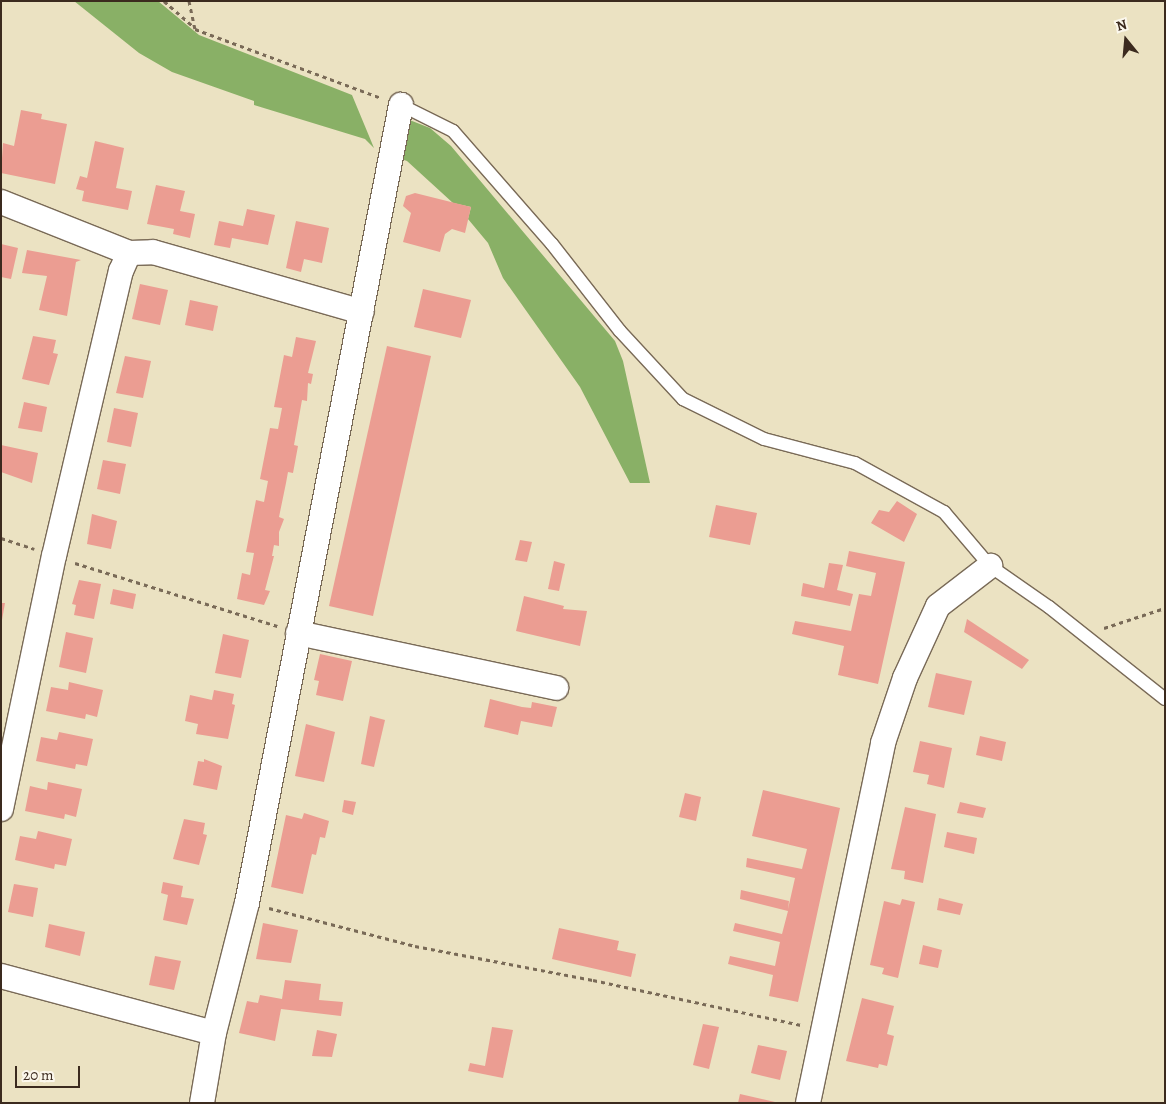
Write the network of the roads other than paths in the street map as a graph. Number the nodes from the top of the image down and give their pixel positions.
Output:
1 (401, 105) joint
2 (1, 202) edge
3 (129, 253) junction
4 (362, 312) junction
5 (990, 566) junction
6 (298, 633) junction
7 (556, 688) dead end
8 (1165, 700) edge
9 (1, 809) edge
10 (1, 976) edge
11 (214, 1033) junction
12 (202, 1103) edge
13 (808, 1103) edge

1 - 4 street
1 - 5 lane
2 - 3 street
3 - 4 street
3 - 9 street
4 - 6 street
5 - 8 lane
5 - 13 street
6 - 7 street
6 - 11 street
10 - 11 street
11 - 12 street

